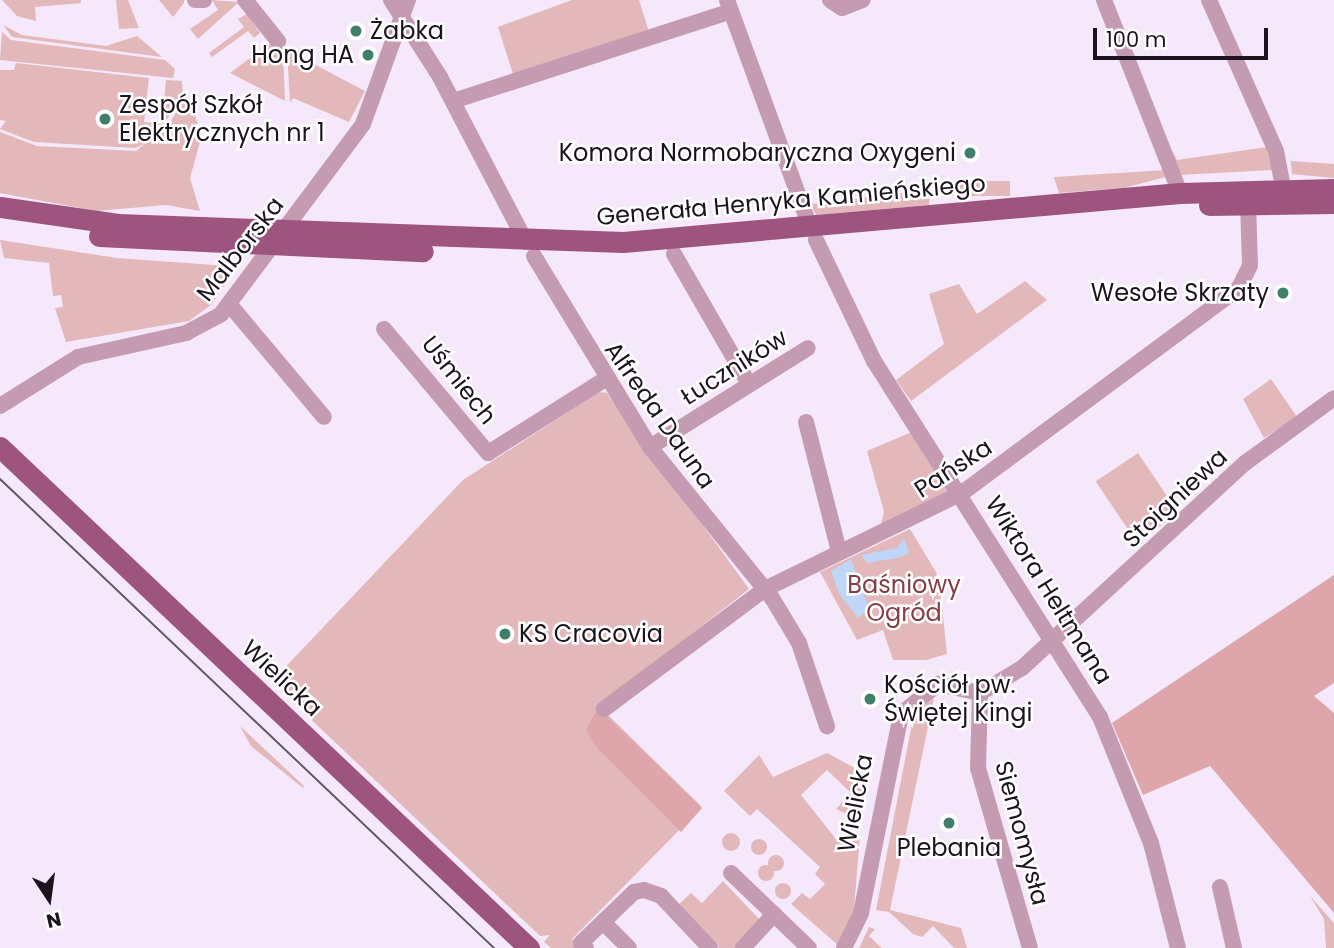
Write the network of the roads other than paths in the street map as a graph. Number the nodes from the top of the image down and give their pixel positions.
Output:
1 (195, 0) edge
2 (204, 0) edge
3 (245, 0) edge
4 (391, 0) edge
5 (408, 0) edge
6 (830, 0) edge
7 (863, 0) edge
8 (1104, 0) edge
9 (1209, 0) edge
10 (728, 6) edge
11 (403, 16) junction
12 (278, 41) dead end
13 (453, 101) junction
14 (1283, 187) junction
15 (1334, 189) edge
16 (1180, 193) junction
17 (1248, 203) junction
18 (1334, 203) edge
19 (0, 207) edge
20 (0, 220) edge
21 (813, 234) junction
22 (280, 238) junction
23 (530, 249) junction
24 (674, 254) junction
25 (230, 305) junction
26 (384, 329) dead end
27 (808, 348) dead end
28 (604, 380) junction
29 (749, 384) junction
30 (1334, 398) edge
31 (0, 406) edge
32 (324, 416) dead end
33 (806, 422) dead end
34 (0, 447) edge
35 (650, 447) junction
36 (0, 461) edge
37 (962, 493) junction
38 (839, 551) junction
39 (765, 589) junction
40 (1054, 640) junction
41 (980, 693) junction
42 (604, 709) dead end
43 (827, 726) dead end
44 (732, 873) dead end
45 (1220, 887) dead end
46 (774, 914) junction
47 (603, 922) junction
48 (510, 948) edge
49 (529, 948) edge
50 (586, 948) edge
51 (629, 948) edge
52 (710, 948) edge
53 (743, 948) edge
54 (809, 948) edge
55 (844, 948) edge
56 (1030, 948) edge
57 (1178, 948) edge
58 (1234, 948) edge

1 - 2 street
3 - 12 street
4 - 11 street, Alfreda Dauna
5 - 11 street, Malborska
6 - 7 street
8 - 16 street
9 - 14 street
10 - 13 street
10 - 21 street, Wiktora Heltmana
11 - 13 street, Alfreda Dauna
11 - 22 street, Malborska
13 - 23 street, Alfreda Dauna
14 - 15 main road, Generała Henryka Kamieńskiego
14 - 16 main road, Generała Henryka Kamieńskiego
16 - 21 main road, Generała Henryka Kamieńskiego
17 - 18 main road, Generała Henryka Kamieńskiego
17 - 21 main road, Generała Henryka Kamieńskiego
17 - 37 street, Pańska
19 - 22 main road, Generała Henryka Kamieńskiego
20 - 22 main road, Generała Henryka Kamieńskiego
21 - 23 main road, Generała Henryka Kamieńskiego
21 - 24 main road, Generała Henryka Kamieńskiego
21 - 37 street, Wiktora Heltmana
22 - 23 main road, Generała Henryka Kamieńskiego
22 - 25 street, Malborska
23 - 24 main road, Generała Henryka Kamieńskiego
23 - 28 street, Alfreda Dauna
24 - 29 street
25 - 31 street, Malborska
25 - 32 street
26 - 28 street, Uśmiech
27 - 29 street, Łuczników
28 - 35 street, Alfreda Dauna
29 - 35 street, Łuczników
30 - 40 street, Stoigniewa
33 - 38 street
34 - 49 main road, Wielicka
35 - 39 street, Alfreda Dauna
36 - 48 main road, Wielicka
37 - 38 street, Pańska
37 - 40 street, Wiktora Heltmana
38 - 39 street, Pańska
39 - 42 street, Pańska
39 - 43 street, Alfreda Dauna
40 - 41 street
40 - 57 street, Wiktora Heltmana
41 - 55 street, Wielicka
41 - 56 street, Siemomysła
44 - 46 street
45 - 58 street
46 - 53 street
46 - 54 street
47 - 50 street
47 - 51 street
47 - 52 street

